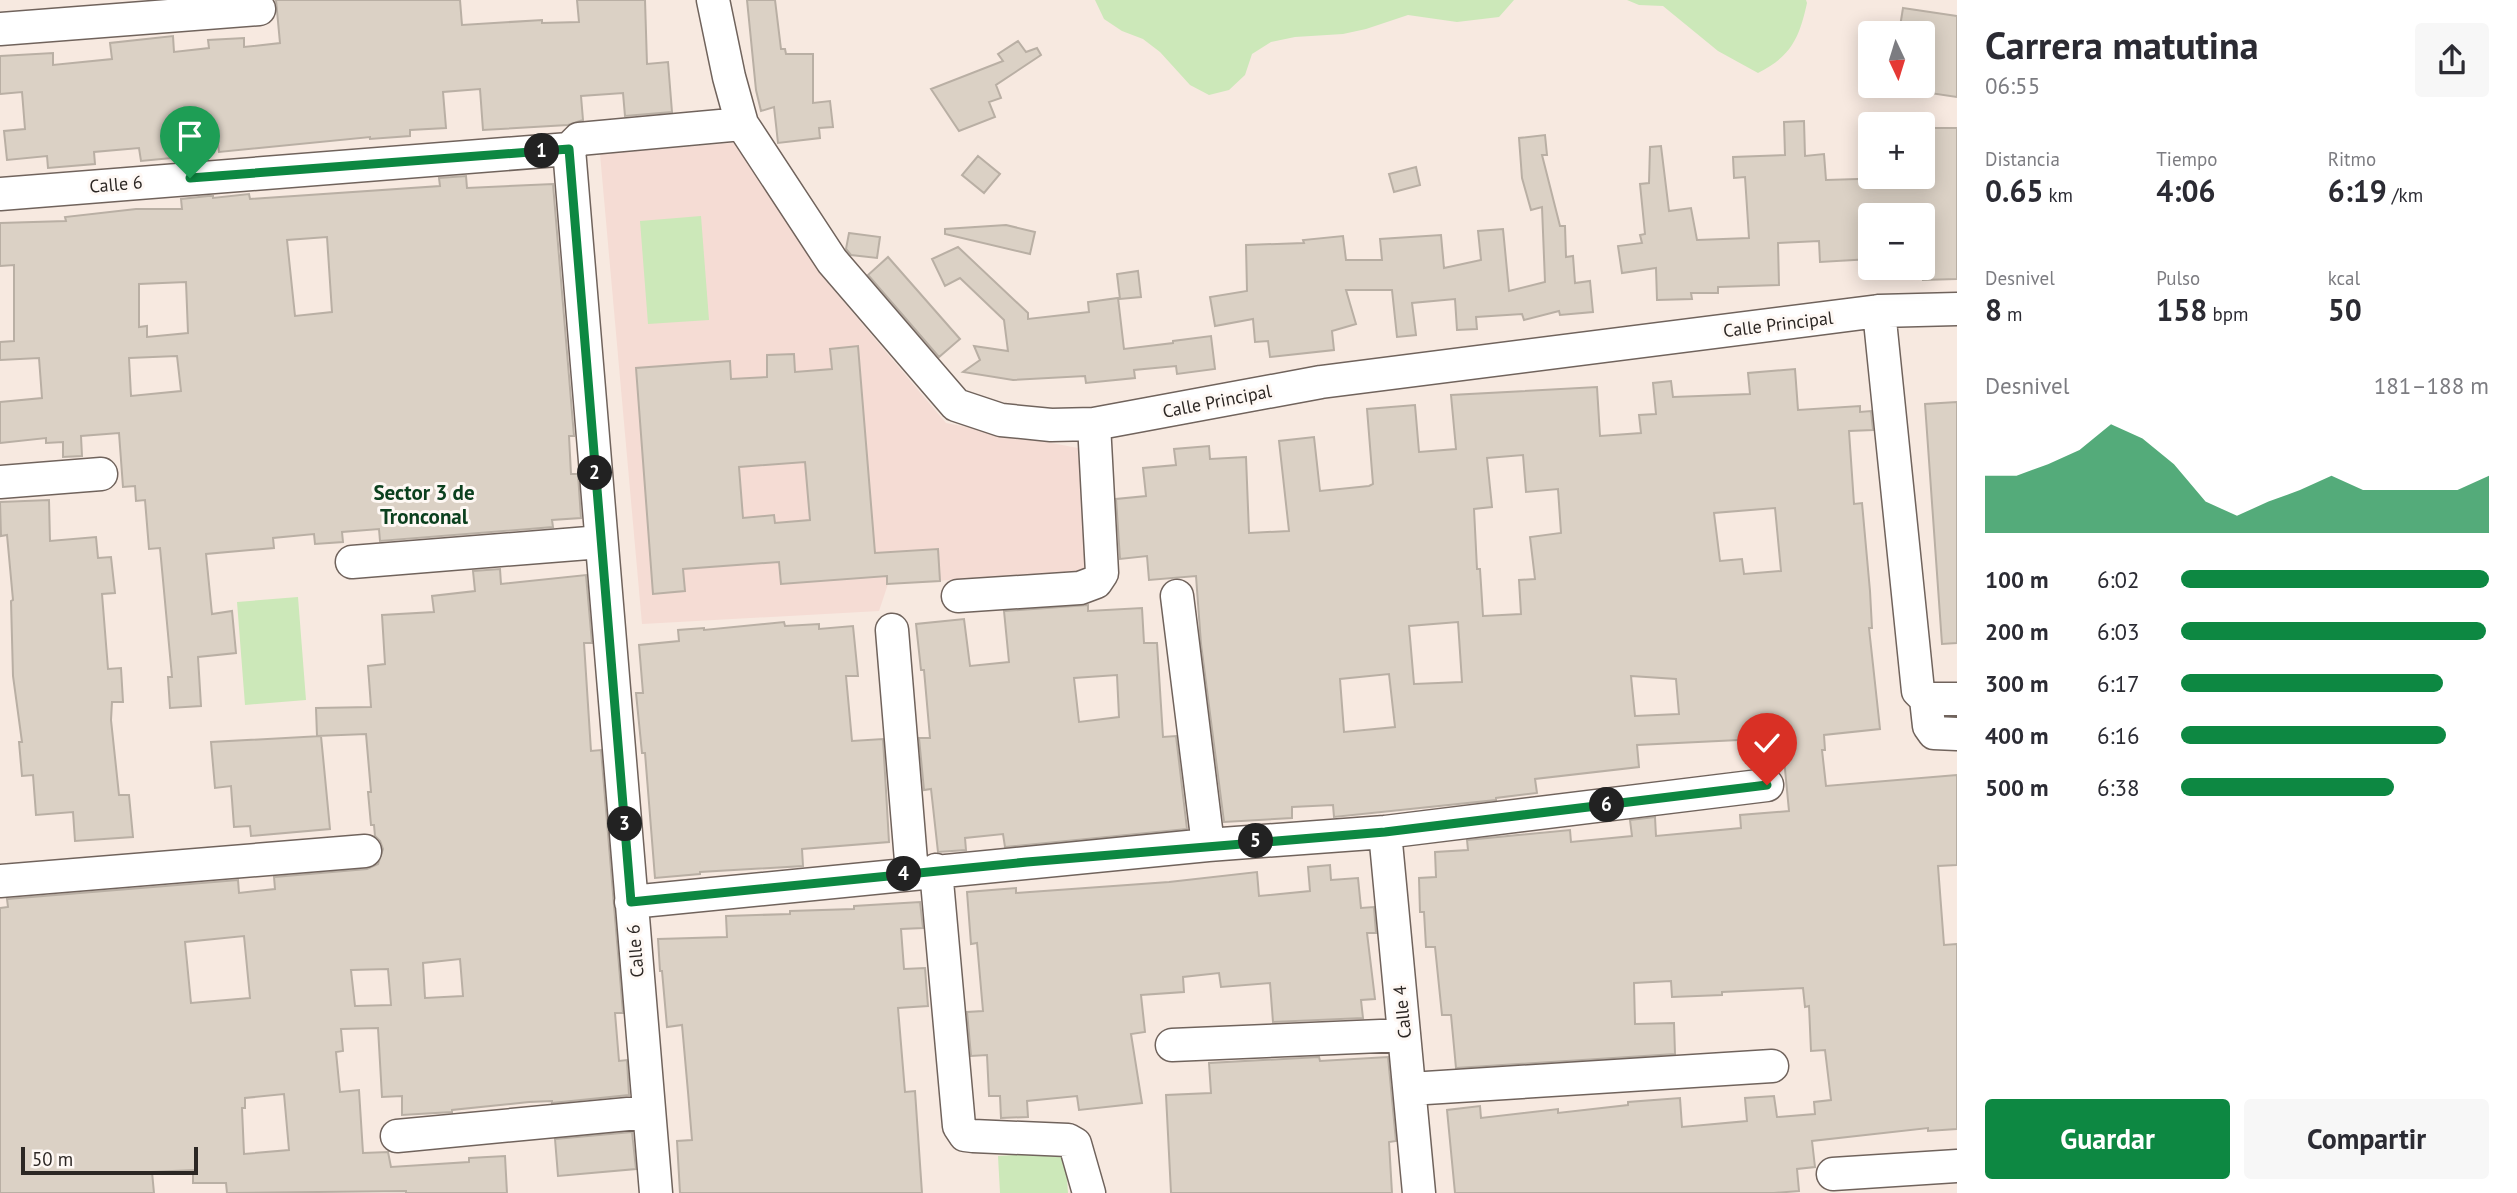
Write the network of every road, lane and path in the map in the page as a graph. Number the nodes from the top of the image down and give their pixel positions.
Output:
1 (713, 0) edge
2 (259, 9) dead end
3 (0, 29) edge
4 (742, 124) junction
5 (569, 149) junction
6 (0, 194) edge
7 (1957, 309) edge
8 (1879, 311) junction
9 (1094, 424) junction
10 (101, 474) dead end
11 (0, 482) edge
12 (601, 542) junction
13 (352, 562) dead end
14 (958, 596) dead end
15 (1177, 596) dead end
16 (892, 630) dead end
17 (1926, 699) junction
18 (1957, 699) edge
19 (1957, 734) edge
20 (1767, 785) dead end
21 (1385, 832) junction
22 (1208, 845) junction
23 (365, 851) dead end
24 (924, 872) junction
25 (0, 881) edge
26 (631, 902) junction
27 (1404, 1035) junction
28 (1172, 1045) dead end
29 (1772, 1066) dead end
30 (1409, 1089) junction
31 (649, 1112) junction
32 (397, 1136) dead end
33 (1957, 1166) edge
34 (1833, 1174) dead end
35 (656, 1193) edge
36 (1089, 1193) edge
37 (1419, 1193) edge

1 - 4 street, Calle Principal
2 - 3 street
4 - 5 street
4 - 9 street, Calle Principal
5 - 6 street, Calle 6
5 - 12 street, Calle 6
7 - 8 street, Calle Principal
8 - 9 street, Calle Principal
8 - 17 street
9 - 14 street
10 - 11 street
12 - 13 street
12 - 26 street, Calle 6
15 - 22 street
16 - 24 street
17 - 18 street
17 - 19 street
20 - 21 street
21 - 22 street
21 - 27 street, Calle 4
22 - 24 street
23 - 25 street
24 - 26 street
24 - 36 street
26 - 31 street, Calle 6
27 - 28 street
27 - 30 street, Calle 4
29 - 30 street
30 - 37 street, Calle 4
31 - 32 street
31 - 35 street, Calle 6
33 - 34 street

